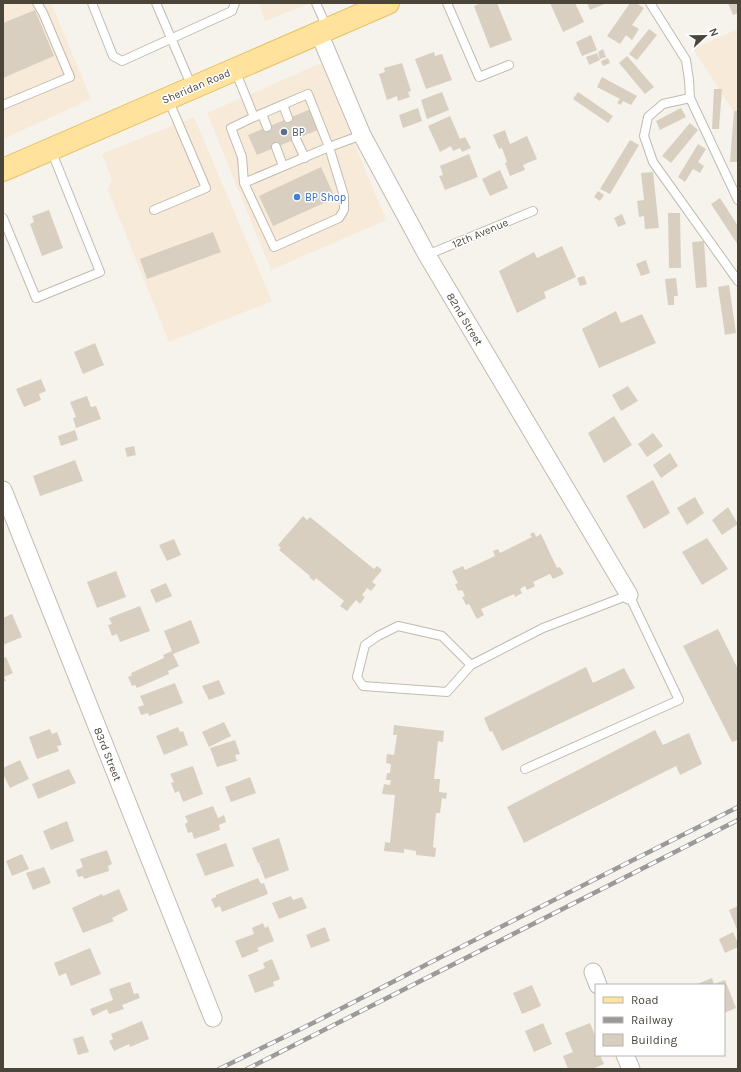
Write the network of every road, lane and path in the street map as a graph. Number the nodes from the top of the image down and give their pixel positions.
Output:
1 (37, 3) edge
2 (92, 3) edge
3 (156, 3) edge
4 (235, 3) edge
5 (316, 3) edge
6 (388, 3) edge
7 (447, 3) edge
8 (650, 3) edge
9 (323, 31) junction
10 (171, 38) junction
11 (509, 64) dead end
12 (234, 69) junction
13 (192, 88) junction
14 (168, 98) junction
15 (690, 98) junction
16 (3, 105) edge
17 (283, 105) junction
18 (262, 114) junction
19 (254, 117) junction
20 (288, 118) dead end
21 (267, 127) dead end
22 (362, 135) junction
23 (296, 139) dead end
24 (276, 147) dead end
25 (330, 147) junction
26 (51, 149) junction
27 (305, 158) junction
28 (283, 166) junction
29 (3, 170) edge
30 (244, 183) junction
31 (738, 200) edge
32 (154, 210) dead end
33 (533, 211) dead end
34 (3, 218) edge
35 (427, 255) junction
36 (738, 282) edge
37 (3, 490) edge
38 (629, 595) junction
39 (471, 664) junction
40 (525, 768) dead end
41 (213, 1018) dead end
42 (625, 1056) edge
43 (631, 1069) edge

1 - 16 lane
2 - 10 lane
3 - 10 lane
4 - 10 lane
5 - 9 lane
6 - 9 main road, Sheridan Road
7 - 11 lane
8 - 15 lane
9 - 12 main road, Sheridan Road
9 - 22 street, 82nd Street
10 - 13 lane
12 - 13 main road, Sheridan Road
12 - 19 lane
13 - 14 main road, Sheridan Road
14 - 26 main road, Sheridan Road
14 - 32 lane
15 - 31 lane
15 - 36 lane
17 - 18 lane
17 - 20 lane
17 - 25 lane
18 - 19 lane
18 - 21 lane
19 - 30 lane
22 - 25 lane
22 - 35 street, 82nd Street
23 - 27 lane
24 - 28 lane
25 - 27 lane
25 - 30 lane
26 - 29 main road, Sheridan Road
26 - 34 lane
27 - 28 lane
28 - 30 lane
33 - 35 lane, 12th Avenue
35 - 38 street, 82nd Street
37 - 41 street, 83rd Street
38 - 39 lane
38 - 40 lane
39 - 39 lane
42 - 43 street

